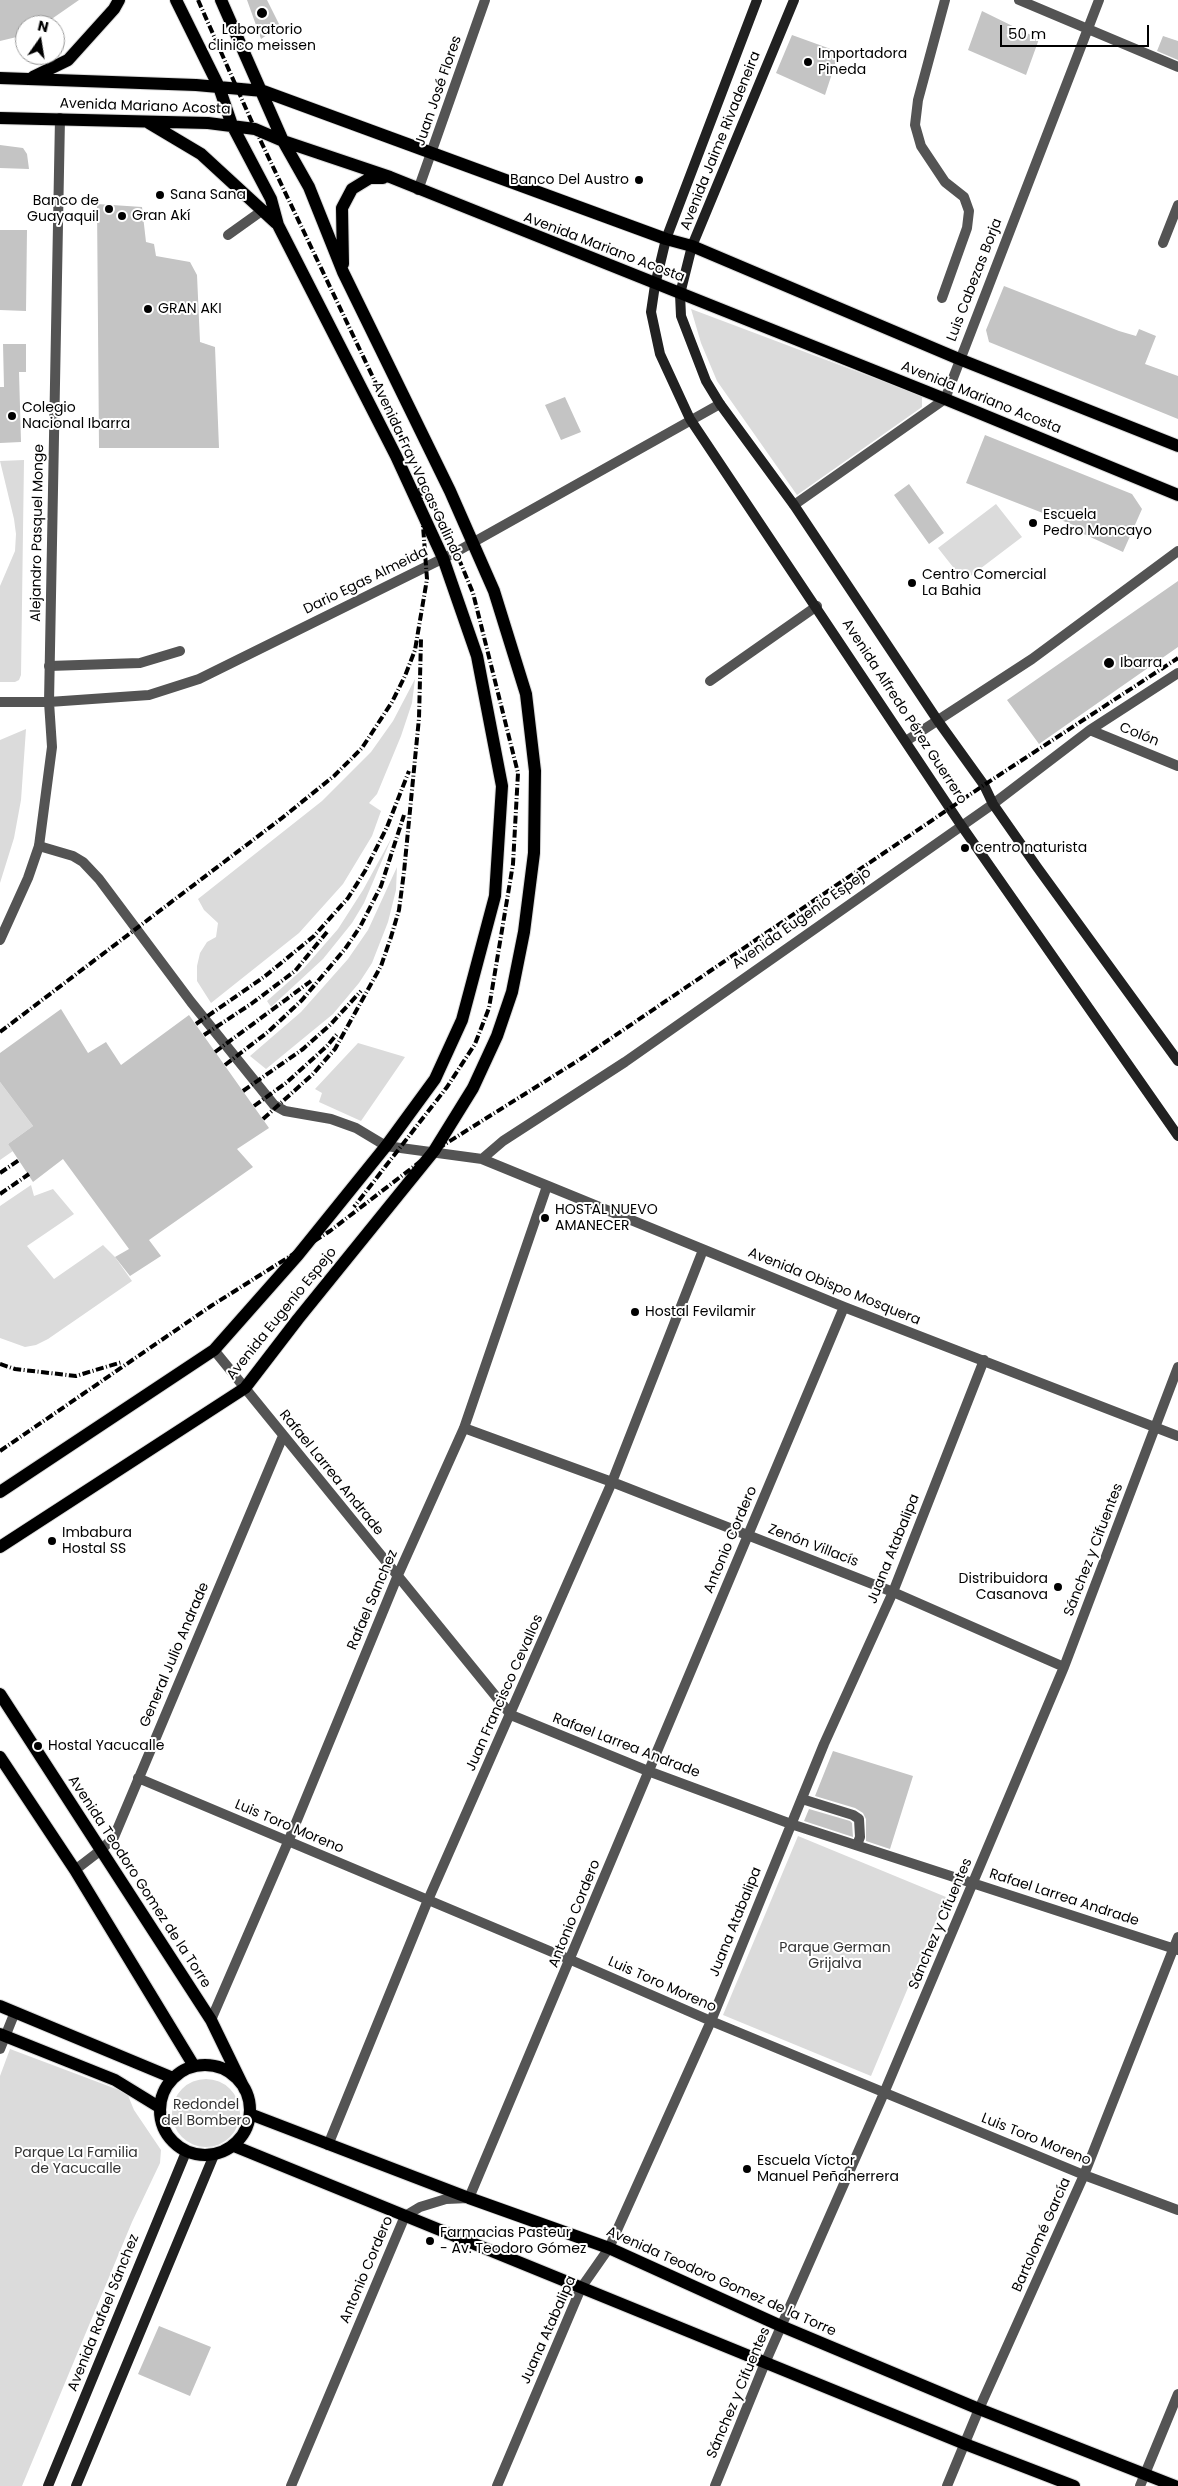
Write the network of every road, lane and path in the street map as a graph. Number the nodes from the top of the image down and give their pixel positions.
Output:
1 (119, 0) edge
2 (176, 0) edge
3 (221, 0) edge
4 (485, 0) edge
5 (757, 0) edge
6 (794, 0) edge
7 (945, 0) edge
8 (1019, 0) edge
9 (1099, 0) edge
10 (1088, 29) junction
11 (1178, 67) edge
12 (0, 78) edge
13 (31, 78) junction
14 (219, 87) junction
15 (263, 91) junction
16 (0, 118) edge
17 (60, 118) junction
18 (147, 122) junction
19 (232, 125) junction
20 (283, 141) junction
21 (432, 154) junction
22 (390, 177) junction
23 (418, 190) junction
24 (1178, 204) edge
25 (263, 210) junction
26 (278, 225) junction
27 (228, 235) dead end
28 (666, 239) junction
29 (1163, 243) dead end
30 (692, 246) junction
31 (343, 272) junction
32 (655, 285) junction
33 (680, 294) junction
34 (942, 298) dead end
35 (959, 359) junction
36 (945, 399) junction
37 (720, 404) junction
38 (690, 419) junction
39 (1178, 446) edge
40 (1178, 495) edge
41 (794, 505) junction
42 (472, 542) junction
43 (1178, 551) edge
44 (443, 558) junction
45 (817, 606) junction
46 (180, 651) dead end
47 (49, 666) junction
48 (1178, 673) edge
49 (710, 681) dead end
50 (0, 702) edge
51 (49, 702) junction
52 (938, 721) junction
53 (1090, 730) junction
54 (906, 741) junction
55 (1178, 766) edge
56 (993, 804) junction
57 (961, 825) junction
58 (39, 846) junction
59 (0, 940) edge
60 (1178, 1061) edge
61 (1178, 1136) edge
62 (386, 1146) junction
63 (434, 1151) junction
64 (482, 1159) junction
65 (547, 1186) junction
66 (703, 1250) junction
67 (844, 1308) junction
68 (214, 1350) junction
69 (984, 1360) junction
70 (1178, 1367) edge
71 (245, 1388) junction
72 (1155, 1427) junction
73 (464, 1428) junction
74 (283, 1436) junction
75 (1178, 1436) edge
76 (612, 1482) junction
77 (0, 1492) edge
78 (748, 1536) junction
79 (0, 1547) edge
80 (398, 1575) junction
81 (893, 1592) junction
82 (1064, 1667) junction
83 (0, 1694) edge
84 (510, 1715) junction
85 (0, 1758) edge
86 (648, 1771) junction
87 (138, 1778) junction
88 (802, 1798) junction
89 (791, 1824) junction
90 (288, 1842) junction
91 (857, 1845) junction
92 (101, 1850) junction
93 (74, 1870) junction
94 (974, 1883) junction
95 (428, 1900) junction
96 (1178, 1937) edge
97 (1176, 1949) edge
98 (571, 1960) junction
99 (0, 2006) edge
100 (15, 2012) junction
101 (211, 2020) junction
102 (711, 2021) junction
103 (3, 2035) edge
104 (0, 2049) edge
105 (194, 2066) junction
106 (173, 2078) junction
107 (245, 2090) junction
108 (884, 2093) junction
109 (159, 2107) junction
110 (250, 2114) junction
111 (328, 2145) junction
112 (234, 2146) junction
113 (186, 2152) junction
114 (214, 2155) junction
115 (1084, 2175) junction
116 (469, 2198) junction
117 (1178, 2210) edge
118 (405, 2216) junction
119 (609, 2248) junction
120 (581, 2288) junction
121 (781, 2326) junction
122 (765, 2363) junction
123 (1178, 2394) edge
124 (979, 2409) junction
125 (965, 2444) junction
126 (1145, 2473) junction
127 (48, 2486) edge
128 (76, 2486) edge
129 (291, 2486) edge
130 (497, 2486) edge
131 (715, 2486) edge
132 (947, 2486) edge
133 (1074, 2486) edge
134 (1140, 2486) edge
135 (1175, 2486) edge

1 - 13 main road
2 - 14 main road, Avenida Fray Vacas Galindo
3 - 15 main road, Avenida Fray Vacas Galindo
4 - 21 street, Juan José Flores
5 - 28 street, Avenida Jaime Rivadeneira
6 - 30 street, Avenida Jaime Rivadeneira
7 - 34 street
8 - 10 street
9 - 10 street, Luis Cabezas Borja
10 - 11 street
10 - 35 street, Luis Cabezas Borja
12 - 13 main road, Avenida Mariano Acosta
13 - 14 main road, Avenida Mariano Acosta
14 - 15 main road, Avenida Mariano Acosta
14 - 19 main road, Avenida Fray Vacas Galindo
15 - 20 main road, Avenida Fray Vacas Galindo
15 - 21 main road, Avenida Mariano Acosta
16 - 17 main road, Avenida Mariano Acosta
17 - 18 main road, Avenida Mariano Acosta
17 - 47 street, Alejandro Pasquel Monge
18 - 19 main road, Avenida Mariano Acosta
18 - 25 main road
19 - 20 main road, Avenida Mariano Acosta
19 - 26 main road, Avenida Fray Vacas Galindo
20 - 22 main road, Avenida Mariano Acosta
20 - 31 main road, Avenida Fray Vacas Galindo
21 - 23 street, Juan José Flores
21 - 28 main road, Avenida Mariano Acosta
22 - 23 main road, Avenida Mariano Acosta
22 - 31 main road
23 - 32 main road, Avenida Mariano Acosta
24 - 29 street
25 - 26 main road
25 - 27 street
26 - 44 main road, Avenida Fray Vacas Galindo
28 - 30 main road, Avenida Mariano Acosta
28 - 32 street, Avenida Jaime Rivadeneira
30 - 33 street, Avenida Jaime Rivadeneira
30 - 35 main road, Avenida Mariano Acosta
31 - 42 main road, Avenida Fray Vacas Galindo
32 - 33 main road, Avenida Mariano Acosta
32 - 38 street, Avenida Alfredo Pérez Guerrero
33 - 36 main road, Avenida Mariano Acosta
33 - 37 street, Avenida Alfredo Pérez Guerrero
35 - 36 street, Luis Cabezas Borja
35 - 39 main road, Avenida Mariano Acosta
36 - 40 main road, Avenida Mariano Acosta
36 - 41 street
37 - 38 street, Dario Egas Almeida
37 - 41 street, Avenida Alfredo Pérez Guerrero
38 - 42 street, Dario Egas Almeida
38 - 45 street, Avenida Alfredo Pérez Guerrero
41 - 52 street, Avenida Alfredo Pérez Guerrero
42 - 44 street, Dario Egas Almeida
42 - 63 main road, Avenida Fray Vacas Galindo
43 - 52 street
44 - 51 street, Dario Egas Almeida
44 - 62 main road, Avenida Fray Vacas Galindo
45 - 49 street
45 - 54 street, Avenida Alfredo Pérez Guerrero
46 - 47 street
47 - 51 street, Alejandro Pasquel Monge
48 - 53 street, Avenida Eugenio Espejo
50 - 51 street, Dario Egas Almeida
51 - 58 street, Alejandro Pasquel Monge
52 - 54 street
52 - 56 street, Avenida Alfredo Pérez Guerrero
53 - 55 street, Colón
53 - 56 street, Avenida Eugenio Espejo
54 - 57 street, Avenida Alfredo Pérez Guerrero
56 - 57 street, Avenida Eugenio Espejo
56 - 60 street, Avenida Alfredo Pérez Guerrero
57 - 61 street, Avenida Alfredo Pérez Guerrero
57 - 64 street, Avenida Eugenio Espejo
58 - 59 street, Alejandro Pasquel Monge
58 - 62 street
62 - 63 street
62 - 68 main road, Avenida Eugenio Espejo
63 - 64 street
63 - 71 main road, Avenida Eugenio Espejo
64 - 65 street, Avenida Obispo Mosquera
65 - 66 street, Avenida Obispo Mosquera
65 - 73 street, Rafael Sanchez
66 - 67 street, Avenida Obispo Mosquera
66 - 76 street, Juan Francisco Cevallos
67 - 69 street, Avenida Obispo Mosquera
67 - 78 street, Antonio Cordero
68 - 71 street, Rafael Larrea Andrade
68 - 77 main road, Avenida Eugenio Espejo
69 - 72 street, Avenida Obispo Mosquera
69 - 81 street, Juana Atabalipa
70 - 72 street, Sánchez y Cifuentes
71 - 74 street, Rafael Larrea Andrade
71 - 79 main road, Avenida Eugenio Espejo
72 - 75 street, Avenida Obispo Mosquera
72 - 82 street, Sánchez y Cifuentes
73 - 76 street, Zenón Villacís
73 - 80 street, Rafael Sanchez
74 - 80 street, Rafael Larrea Andrade
74 - 87 street, General Julio Andrade
76 - 78 street, Zenón Villacís
76 - 84 street, Juan Francisco Cevallos
78 - 81 street, Zenón Villacís
78 - 86 street, Antonio Cordero
80 - 84 street, Rafael Larrea Andrade
80 - 90 street, Rafael Sanchez
81 - 82 street, Zenón Villacís
81 - 88 street, Juana Atabalipa
82 - 94 street, Sánchez y Cifuentes
83 - 92 main road, Avenida Teodoro Gomez de la Torre
84 - 86 street, Rafael Larrea Andrade
84 - 95 street, Juan Francisco Cevallos
85 - 93 main road
86 - 89 street, Rafael Larrea Andrade
86 - 98 street, Antonio Cordero
87 - 90 street, Luis Toro Moreno
87 - 92 street, General Julio Andrade
88 - 89 street, Juana Atabalipa
88 - 91 street
89 - 91 street, Rafael Larrea Andrade
89 - 102 street, Juana Atabalipa
90 - 95 street, Luis Toro Moreno
90 - 101 street, Rafael Sanchez
91 - 94 street, Rafael Larrea Andrade
92 - 93 street, General Julio Andrade
92 - 101 main road, Avenida Teodoro Gomez de la Torre
93 - 105 main road
94 - 97 street, Rafael Larrea Andrade
94 - 108 street, Sánchez y Cifuentes
95 - 98 street, Luis Toro Moreno
95 - 111 street, Juan Francisco Cevallos
96 - 97 street, Bartolomé García
97 - 115 street, Bartolomé García
98 - 102 street, Luis Toro Moreno
98 - 116 street, Antonio Cordero
99 - 100 main road
100 - 103 street
100 - 106 main road
101 - 107 main road, Avenida Teodoro Gomez de la Torre
102 - 108 street, Luis Toro Moreno
102 - 119 street, Juana Atabalipa
103 - 104 street
103 - 109 main road
105 - 106 main road
105 - 107 main road
106 - 109 main road
107 - 110 main road
108 - 115 street, Luis Toro Moreno
108 - 121 street, Sánchez y Cifuentes
109 - 113 main road
110 - 111 main road, Avenida Teodoro Gomez de la Torre
110 - 112 main road
111 - 116 main road, Avenida Teodoro Gomez de la Torre
112 - 114 main road
112 - 118 main road
113 - 114 main road
113 - 127 street, Avenida Rafael Sánchez
114 - 128 street
115 - 117 street, Luis Toro Moreno
115 - 124 street, Bartolomé García
116 - 118 street, Antonio Cordero
116 - 119 main road, Avenida Teodoro Gomez de la Torre
118 - 120 main road
118 - 129 street, Antonio Cordero
119 - 120 street, Juana Atabalipa
119 - 121 main road, Avenida Teodoro Gomez de la Torre
120 - 122 main road
120 - 130 street, Juana Atabalipa
121 - 122 street, Sánchez y Cifuentes
121 - 124 main road, Avenida Teodoro Gomez de la Torre
122 - 125 main road
122 - 131 street, Sánchez y Cifuentes
123 - 126 street
124 - 125 street, Bartolomé García
124 - 126 main road, Avenida Teodoro Gomez de la Torre
125 - 132 street, Bartolomé García
125 - 133 main road
126 - 134 street
126 - 135 main road, Avenida Teodoro Gomez de la Torre

